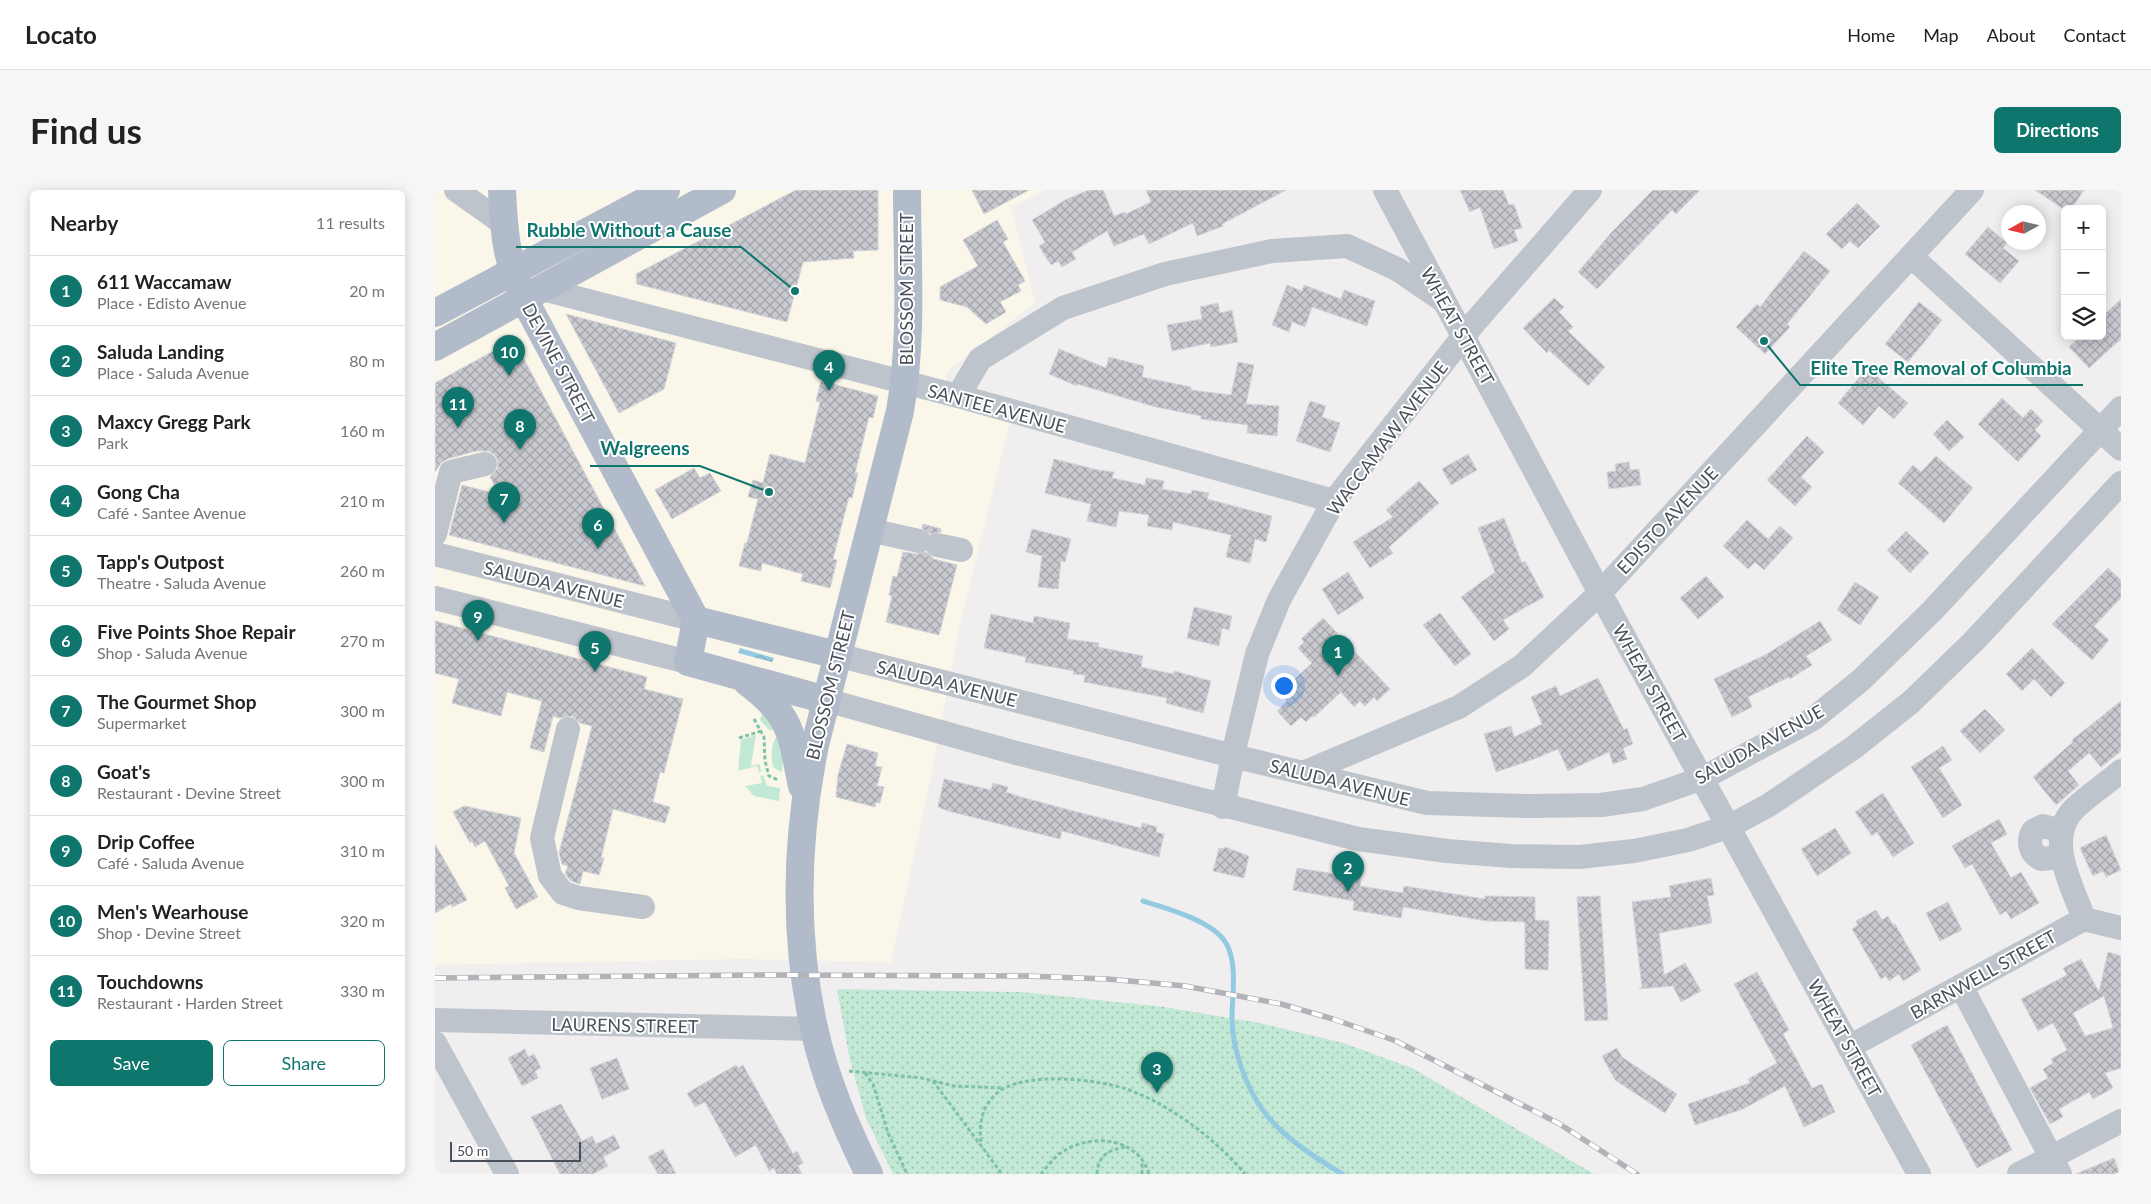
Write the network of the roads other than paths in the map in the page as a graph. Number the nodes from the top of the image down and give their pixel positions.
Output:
1 (456, 190) edge
2 (501, 190) edge
3 (666, 190) edge
4 (722, 190) edge
5 (907, 190) edge
6 (1385, 190) edge
7 (1590, 190) edge
8 (1972, 190) edge
9 (503, 224) junction
10 (1913, 256) junction
11 (512, 272) junction
12 (533, 294) junction
13 (1444, 301) junction
14 (435, 313) edge
15 (1465, 336) junction
16 (435, 347) edge
17 (905, 384) junction
18 (958, 396) junction
19 (2121, 408) edge
20 (2099, 430) junction
21 (2121, 449) edge
22 (485, 464) dead end
23 (2121, 483) edge
24 (1334, 501) junction
25 (869, 530) junction
26 (435, 534) edge
27 (961, 550) dead end
28 (435, 554) edge
29 (1600, 592) junction
30 (435, 598) edge
31 (696, 620) junction
32 (837, 655) junction
33 (688, 662) junction
34 (742, 679) junction
35 (826, 700) junction
36 (568, 729) dead end
37 (1233, 756) junction
38 (2121, 771) edge
39 (1303, 773) junction
40 (1703, 778) junction
41 (804, 798) junction
42 (1223, 807) junction
43 (1730, 826) junction
44 (643, 907) dead end
45 (2084, 919) junction
46 (2121, 928) edge
47 (1961, 986) junction
48 (435, 1020) edge
49 (814, 1029) junction
50 (435, 1043) edge
51 (1849, 1047) junction
52 (2121, 1121) edge
53 (2056, 1166) edge
54 (507, 1174) edge
55 (869, 1174) edge
56 (1919, 1174) edge
57 (2019, 1174) edge

1 - 9 street
2 - 9 main road, DEVINE STREET
3 - 11 main road
4 - 12 main road
5 - 17 main road, BLOSSOM STREET
6 - 13 street, WHEAT STREET
7 - 15 street, WACCAMAW AVENUE
8 - 10 street, EDISTO AVENUE
9 - 11 main road, DEVINE STREET
10 - 20 street
10 - 29 street, EDISTO AVENUE
11 - 12 main road, DEVINE STREET
11 - 14 main road
12 - 16 main road
12 - 17 street, SANTEE AVENUE
12 - 31 main road, DEVINE STREET
13 - 15 street, WHEAT STREET
13 - 18 street
15 - 24 street, WACCAMAW AVENUE
15 - 29 street, WHEAT STREET
17 - 18 street, SANTEE AVENUE
17 - 25 main road, BLOSSOM STREET
18 - 24 street, SANTEE AVENUE
19 - 20 street, SALUDA AVENUE
20 - 21 street
20 - 40 street, SALUDA AVENUE
22 - 26 street
23 - 43 street
24 - 37 street, WACCAMAW AVENUE
25 - 27 street
25 - 32 main road, BLOSSOM STREET
28 - 31 street, SALUDA AVENUE
29 - 39 street, EDISTO AVENUE
29 - 40 street, WHEAT STREET
30 - 33 street
31 - 32 main road, SALUDA AVENUE
31 - 33 main road
32 - 35 main road, BLOSSOM STREET
32 - 37 street, SALUDA AVENUE
33 - 34 main road
34 - 35 main road
34 - 41 main road
35 - 41 main road, BLOSSOM STREET
35 - 42 street
36 - 44 street
37 - 39 street, SALUDA AVENUE
37 - 42 street, WACCAMAW AVENUE
38 - 45 street
39 - 40 street, SALUDA AVENUE
40 - 43 street, WHEAT STREET
41 - 49 main road, BLOSSOM STREET
42 - 43 street
43 - 51 street, WHEAT STREET
45 - 46 street
45 - 47 street, BARNWELL STREET
47 - 51 street, BARNWELL STREET
47 - 53 street
48 - 49 street, LAURENS STREET
49 - 55 main road, BLOSSOM STREET
50 - 54 street
51 - 56 street, WHEAT STREET
52 - 53 street
53 - 57 street

